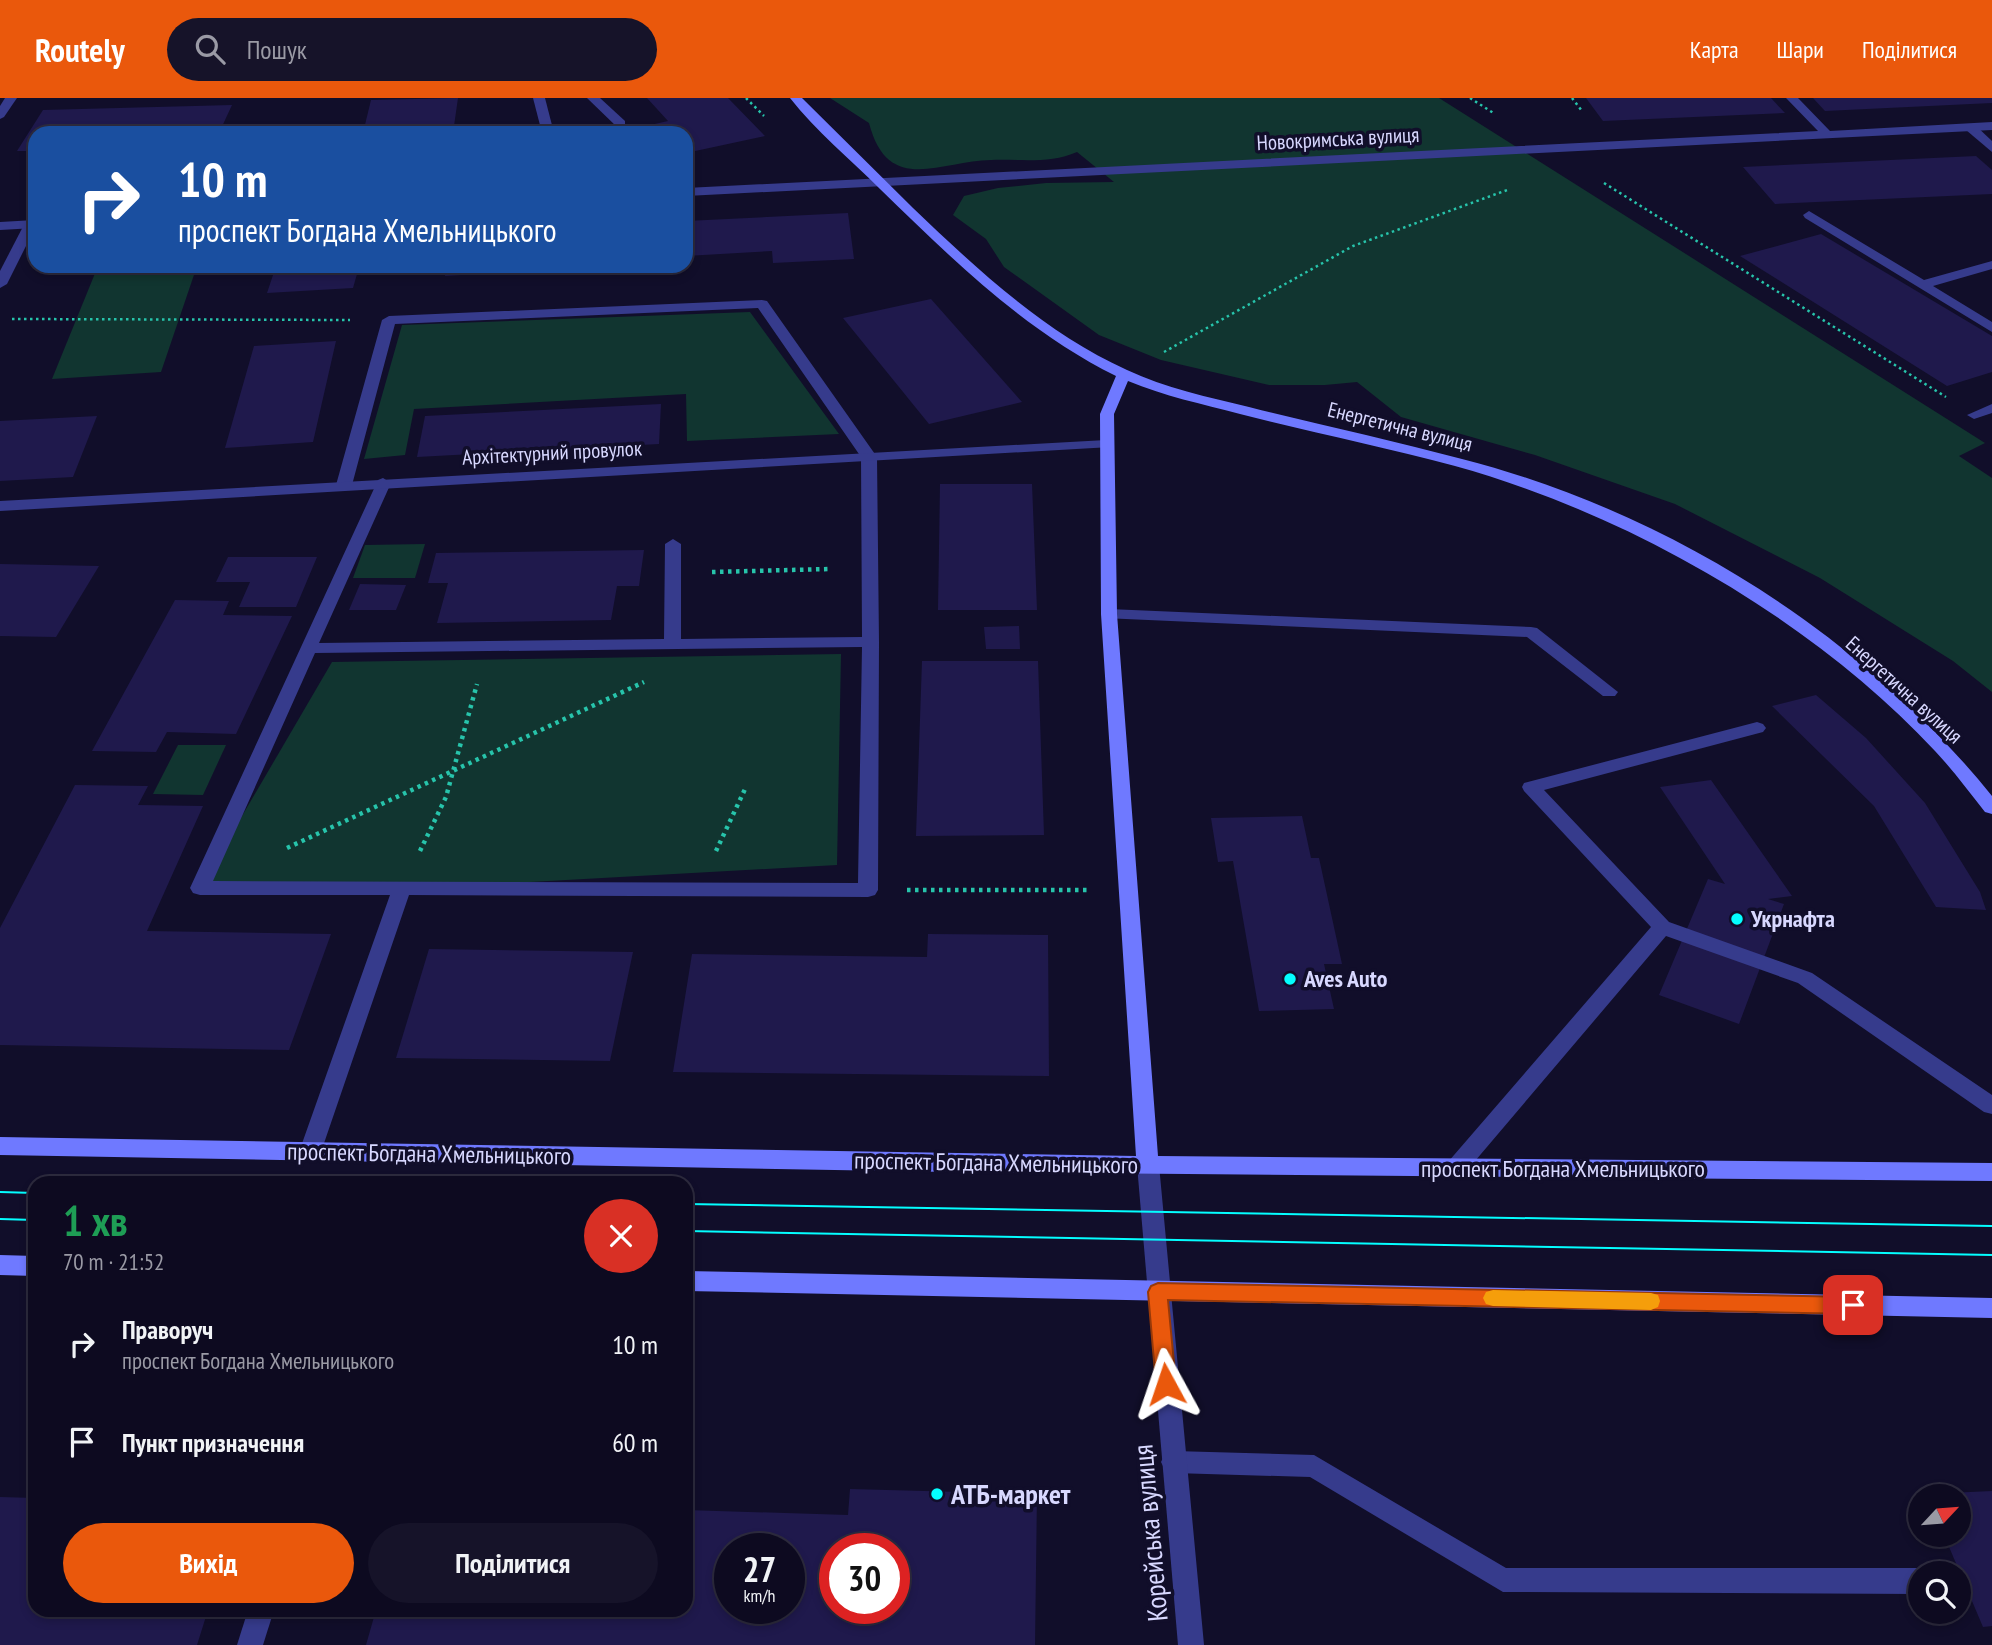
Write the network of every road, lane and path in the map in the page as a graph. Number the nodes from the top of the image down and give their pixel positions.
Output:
1 (11, 98) edge
2 (539, 98) edge
3 (593, 98) edge
4 (796, 98) edge
5 (1792, 98) edge
6 (0, 115) edge
7 (621, 124) dead end
8 (546, 126) edge
9 (1992, 126) edge
10 (1970, 127) junction
11 (1826, 134) junction
12 (1992, 148) edge
13 (879, 182) junction
14 (1510, 189) dead end
15 (693, 192) edge
16 (1809, 215) dead end
17 (28, 222) edge
18 (0, 226) edge
19 (28, 231) edge
20 (1694, 239) dead end
21 (1992, 265) edge
22 (0, 284) edge
23 (1922, 285) junction
24 (0, 319) edge
25 (389, 320) junction
26 (1992, 328) edge
27 (1124, 374) junction
28 (1992, 408) edge
29 (1974, 415) joint
30 (1106, 444) junction
31 (869, 457) junction
32 (383, 483) junction
33 (344, 485) junction
34 (0, 506) edge
35 (673, 544) dead end
36 (870, 568) junction
37 (673, 573) junction
38 (1109, 614) junction
39 (871, 642) junction
40 (672, 644) junction
41 (488, 646) junction
42 (310, 648) junction
43 (654, 678) dead end
44 (1609, 692) dead end
45 (1757, 728) dead end
46 (453, 769) junction
47 (746, 787) dead end
48 (1992, 808) edge
49 (276, 853) dead end
50 (402, 889) junction
51 (698, 890) junction
52 (868, 890) junction
53 (1093, 890) dead end
54 (1662, 927) junction
55 (1992, 1107) edge
56 (0, 1146) edge
57 (310, 1153) junction
58 (1148, 1165) junction
59 (1456, 1168) junction
60 (1992, 1172) edge
61 (0, 1265) edge
62 (28, 1266) edge
63 (693, 1282) edge
64 (1158, 1292) junction
65 (1992, 1308) edge
66 (1174, 1462) junction
67 (1908, 1581) edge
68 (259, 1617) edge
69 (250, 1645) edge
70 (1191, 1645) edge

1 - 6 street
2 - 8 street
3 - 7 street
4 - 13 main road, Енергетична вулиця
5 - 11 street
9 - 10 street, Новокримська вулиця
10 - 11 street, Новокримська вулиця
10 - 12 street
11 - 13 street, Новокримська вулиця
13 - 15 street, Новокримська вулиця
13 - 27 main road, Енергетична вулиця
14 - 27 path
16 - 23 street
17 - 18 street
19 - 22 street
20 - 29 path
21 - 23 street
23 - 26 street
24 - 25 path
25 - 31 street
25 - 33 street
27 - 30 main road
27 - 48 main road, Енергетична вулиця
28 - 29 street
30 - 31 street, Архітектурний провулок
30 - 38 main road
31 - 32 street, Архітектурний провулок
31 - 36 street
32 - 33 street, Архітектурний провулок
32 - 42 street
33 - 34 street, Архітектурний провулок
35 - 37 street
36 - 37 path
36 - 39 street
37 - 40 street
38 - 44 street
38 - 58 main road
39 - 40 street
39 - 52 street
40 - 41 street
41 - 42 street
41 - 46 path
42 - 50 street
43 - 46 path
45 - 54 street
46 - 49 path
46 - 50 path
47 - 51 path
50 - 51 street
50 - 57 street
51 - 52 street
52 - 53 path
54 - 55 street
54 - 59 street
56 - 57 main road, проспект Богдана Хмельницького
57 - 58 main road, проспект Богдана Хмельницького
58 - 59 main road, проспект Богдана Хмельницького
58 - 64 street, Корейська вулиця
59 - 60 main road, проспект Богдана Хмельницького
61 - 62 main road
63 - 64 main road
64 - 65 main road
64 - 66 street, Корейська вулиця
66 - 67 street
66 - 70 street, Корейська вулиця
68 - 69 street

